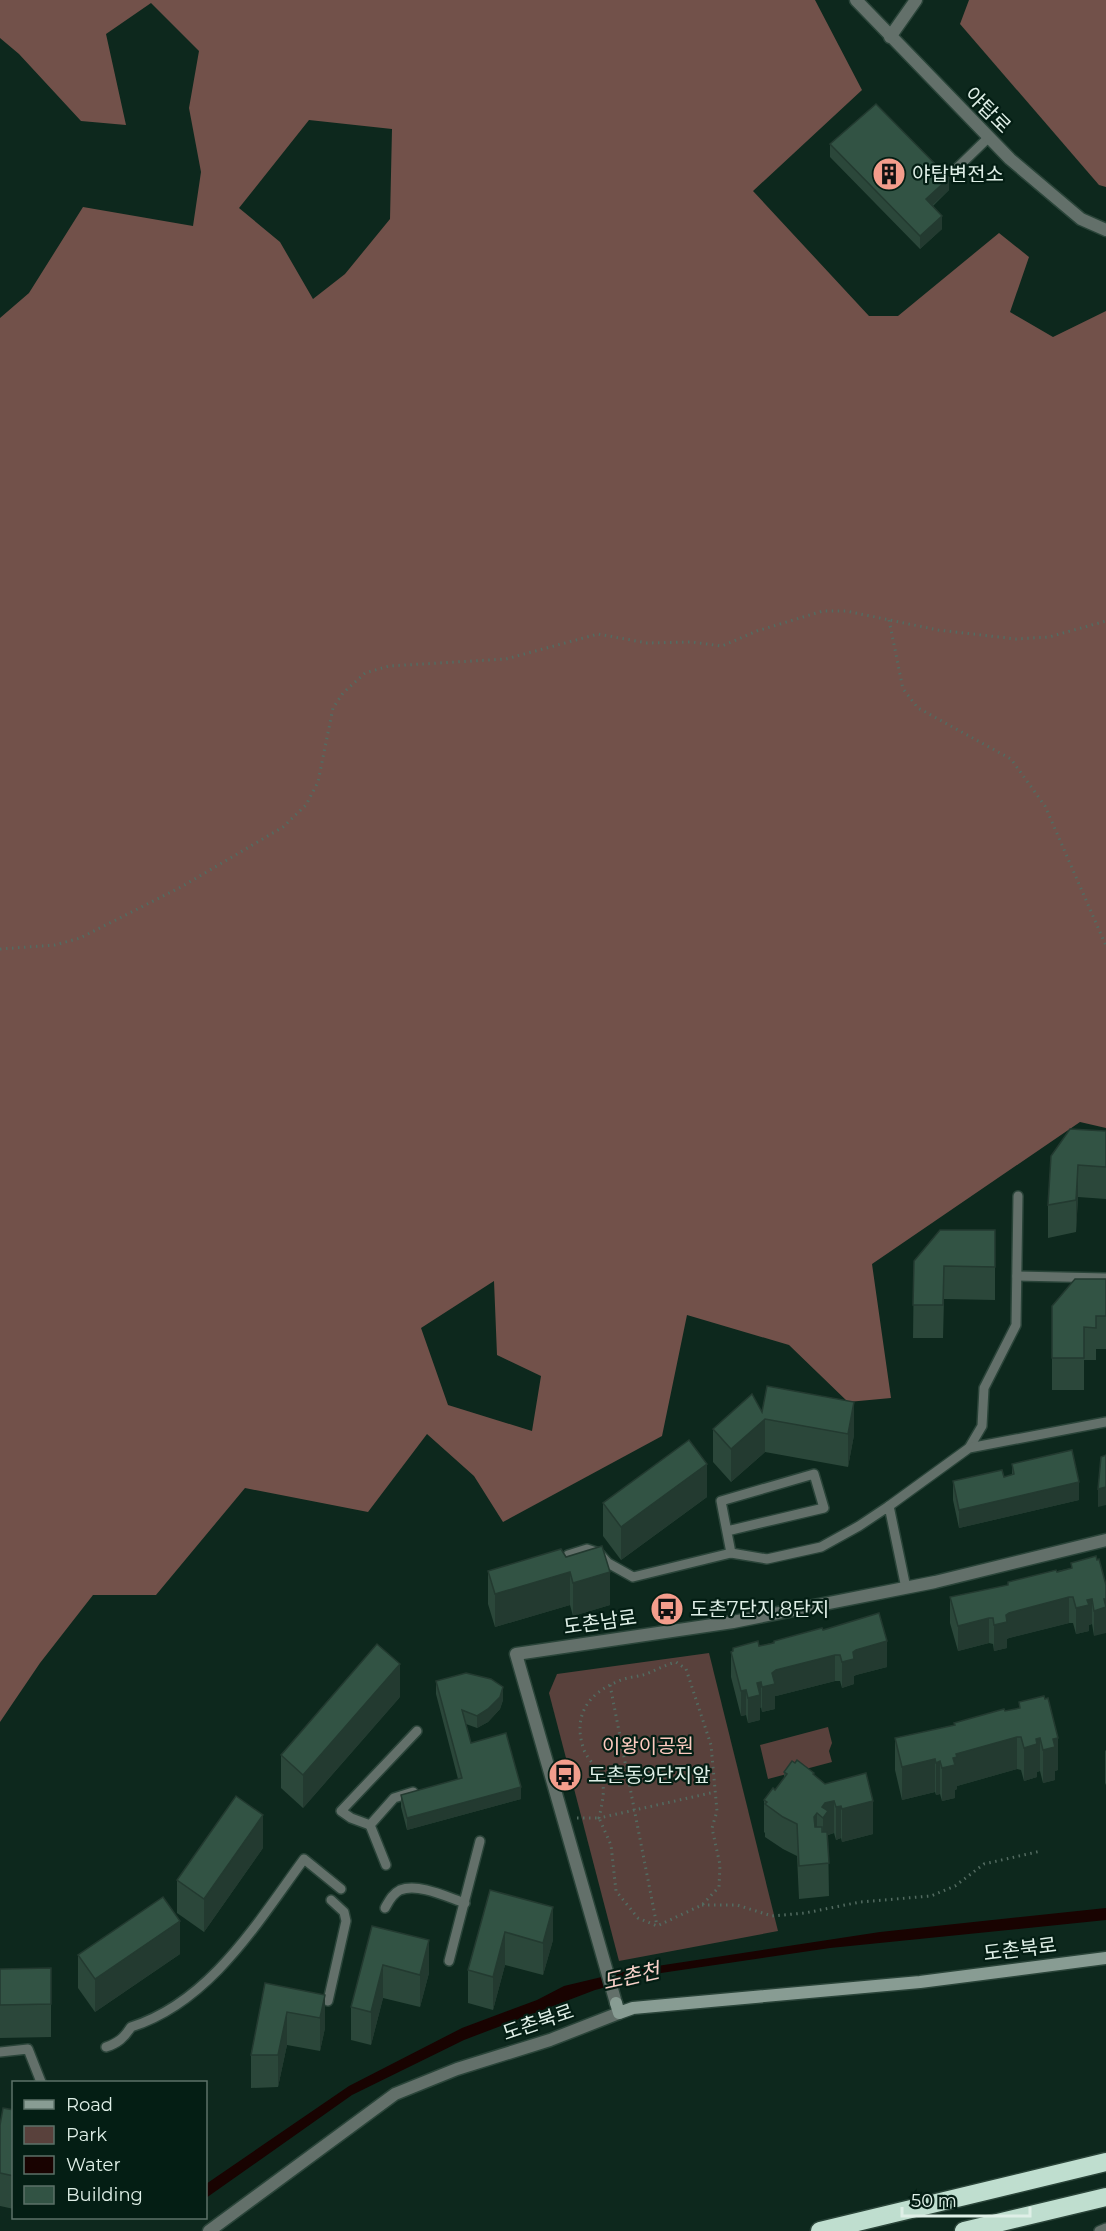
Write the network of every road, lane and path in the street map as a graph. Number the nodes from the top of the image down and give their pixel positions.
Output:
1 (856, 0) edge
2 (916, 0) edge
3 (890, 37) junction
4 (988, 138) junction
5 (955, 171) dead end
6 (1106, 230) edge
7 (889, 620) junction
8 (1106, 621) edge
9 (1106, 946) edge
10 (0, 949) edge
11 (1018, 1196) dead end
12 (1017, 1275) junction
13 (1106, 1278) edge
14 (1106, 1422) edge
15 (969, 1448) junction
16 (889, 1506) junction
17 (727, 1531) junction
18 (1106, 1540) edge
19 (731, 1553) junction
20 (568, 1555) edge
21 (906, 1588) junction
22 (610, 1685) junction
23 (417, 1731) dead end
24 (423, 1789) edge
25 (715, 1791) junction
26 (635, 1811) junction
27 (563, 1818) junction
28 (599, 1818) junction
29 (370, 1824) junction
30 (480, 1841) dead end
31 (1041, 1851) dead end
32 (386, 1865) dead end
33 (341, 1889) dead end
34 (332, 1900) dead end
35 (465, 1902) junction
36 (702, 1905) junction
37 (385, 1908) dead end
38 (657, 1926) junction
39 (1106, 1958) edge
40 (449, 1962) dead end
41 (328, 2001) dead end
42 (618, 2008) junction
43 (106, 2047) dead end
44 (0, 2052) edge
45 (41, 2081) edge
46 (1106, 2162) edge
47 (1106, 2197) edge
48 (1106, 2228) edge
49 (209, 2231) edge
50 (820, 2231) edge
51 (964, 2231) edge
52 (1099, 2231) edge

1 - 3 street, 야탑로
2 - 3 street
3 - 4 street, 야탑로
4 - 5 lane
4 - 6 street, 야탑로
7 - 8 path
7 - 9 path
7 - 10 path
11 - 12 lane
12 - 13 lane
12 - 15 lane
14 - 15 lane
15 - 16 lane
16 - 19 lane
16 - 21 lane
17 - 17 lane
17 - 19 lane
18 - 21 street, 도촌남로
19 - 20 lane
21 - 27 street, 도촌남로
22 - 25 path
22 - 26 path
22 - 28 path
23 - 29 lane
24 - 29 lane
25 - 26 path
25 - 36 path
26 - 28 path
26 - 38 path
27 - 28 path
27 - 42 street, 도촌남로
28 - 38 path
29 - 32 lane
30 - 35 lane
31 - 36 path
33 - 43 lane
34 - 41 lane
35 - 37 lane
35 - 40 lane
36 - 38 path
39 - 42 street, 도촌북로
42 - 49 street, 도촌북로
44 - 45 lane
46 - 50 highway
47 - 51 highway
48 - 52 lane

